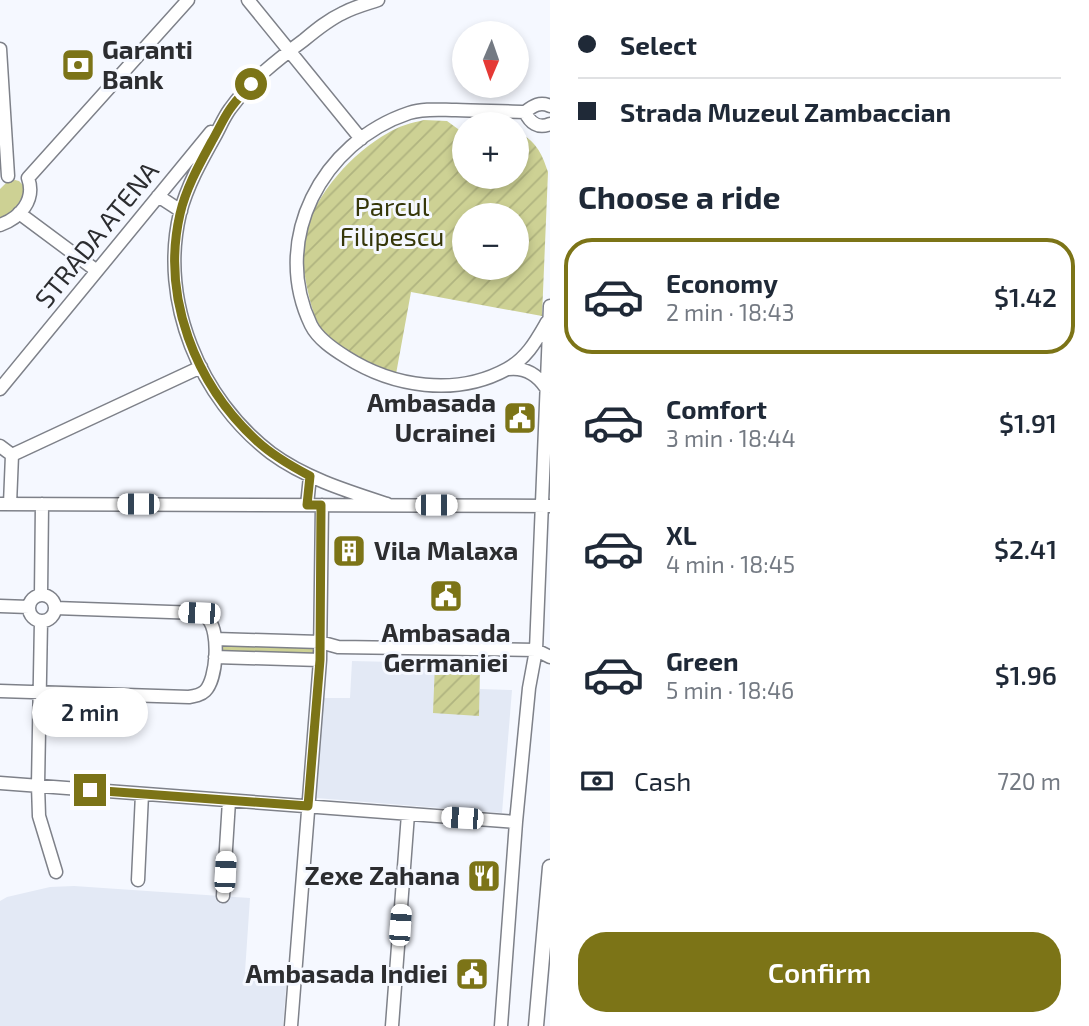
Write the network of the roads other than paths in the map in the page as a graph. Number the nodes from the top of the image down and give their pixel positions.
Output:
1 (188, 0) edge
2 (248, 0) edge
3 (378, 0) edge
4 (0, 49) edge
5 (290, 51) junction
6 (1, 81) edge
7 (550, 106) edge
8 (229, 110) junction
9 (525, 112) joint
10 (529, 119) edge
11 (550, 124) edge
12 (536, 125) junction
13 (361, 139) junction
14 (550, 139) edge
15 (4, 178) edge
16 (28, 178) junction
17 (158, 196) junction
18 (181, 211) junction
19 (19, 214) junction
20 (0, 225) edge
21 (97, 271) junction
22 (550, 306) edge
23 (550, 318) edge
24 (201, 367) junction
25 (507, 369) junction
26 (546, 388) junction
27 (0, 389) edge
28 (0, 446) edge
29 (12, 455) junction
30 (310, 476) junction
31 (5, 504) edge
32 (42, 504) junction
33 (387, 504) junction
34 (307, 505) junction
35 (321, 505) junction
36 (546, 506) edge
37 (41, 595) junction
38 (0, 606) edge
39 (29, 607) junction
40 (55, 608) junction
41 (41, 621) junction
42 (215, 639) junction
43 (320, 642) junction
44 (550, 642) edge
45 (338, 647) junction
46 (536, 650) junction
47 (215, 657) junction
48 (550, 657) edge
49 (320, 660) junction
50 (0, 691) edge
51 (39, 693) junction
52 (0, 783) edge
53 (38, 785) junction
54 (142, 794) junction
55 (229, 801) junction
56 (308, 806) junction
57 (408, 814) junction
58 (516, 822) junction
59 (550, 867) edge
60 (56, 872) dead end
61 (138, 880) dead end
62 (223, 896) dead end
63 (291, 1026) edge
64 (393, 1026) edge
65 (501, 1026) edge
66 (536, 1026) edge

1 - 16 street
2 - 5 street
3 - 5 street
4 - 6 street
5 - 8 street
5 - 13 street
6 - 15 street
7 - 9 street
8 - 17 street, STRADA ATENA
8 - 18 street
9 - 13 street
10 - 12 street
11 - 12 street
12 - 14 street
13 - 25 street
15 - 16 street
16 - 19 street
17 - 18 street
17 - 21 street, STRADA ATENA
18 - 24 street
19 - 20 street
19 - 21 street
21 - 27 street, STRADA ATENA
22 - 23 street
23 - 25 street
23 - 26 street
24 - 29 street
24 - 30 street
25 - 26 street
26 - 36 street
28 - 29 street
29 - 31 street
30 - 33 street
30 - 34 street
31 - 32 street
32 - 34 street
32 - 37 street
33 - 35 street
33 - 36 street
34 - 35 street
35 - 43 street
36 - 46 street
37 - 39 street
37 - 40 street
38 - 39 street
39 - 41 street
40 - 41 street
40 - 42 street
41 - 51 street
42 - 43 street
42 - 47 street
43 - 45 street
43 - 49 street
44 - 46 street
45 - 46 street
45 - 49 street
46 - 48 street
46 - 58 street
47 - 49 street
47 - 51 street
49 - 56 street
50 - 51 street
51 - 53 street
52 - 53 street
53 - 54 street
53 - 60 street
54 - 55 street
54 - 61 street
55 - 56 street
55 - 62 street
56 - 57 street
56 - 63 street
57 - 58 street
57 - 64 street
58 - 65 street
59 - 66 main road

